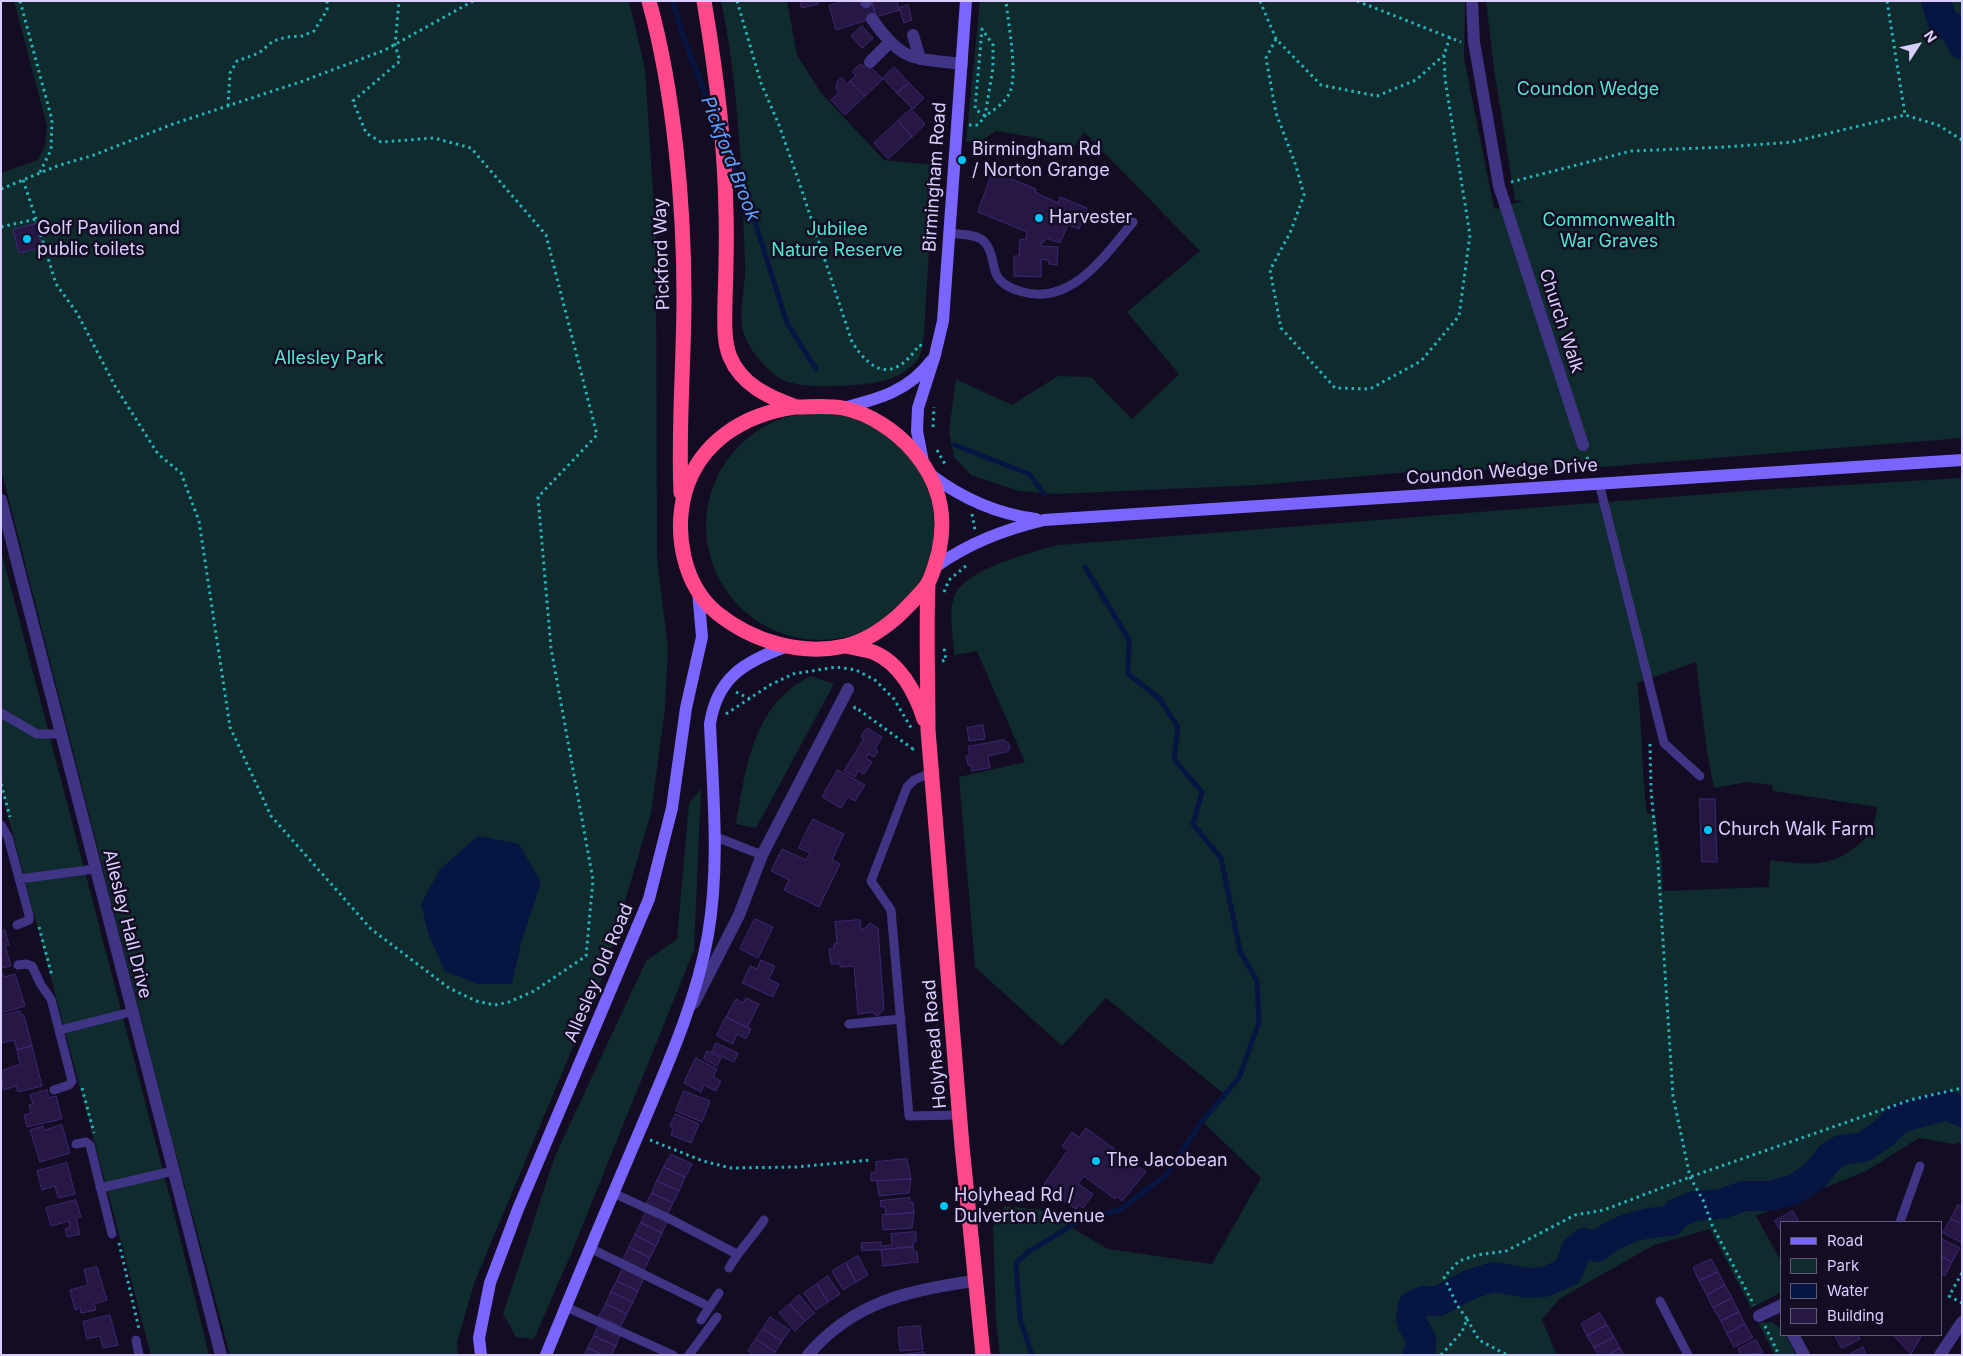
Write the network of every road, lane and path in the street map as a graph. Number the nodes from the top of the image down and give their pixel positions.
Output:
1 (20, 1) edge
2 (327, 1) edge
3 (399, 1) edge
4 (473, 1) edge
5 (648, 1) edge
6 (704, 1) edge
7 (737, 1) edge
8 (966, 1) edge
9 (1006, 1) edge
10 (1260, 1) edge
11 (1357, 1) edge
12 (1472, 1) edge
13 (1887, 1) edge
14 (872, 19) dead end
15 (913, 35) dead end
16 (1450, 37) junction
17 (1276, 39) junction
18 (1474, 42) junction
19 (889, 43) junction
20 (395, 45) junction
21 (1444, 56) junction
22 (920, 59) junction
23 (870, 62) dead end
24 (962, 64) junction
25 (228, 106) junction
26 (985, 116) junction
27 (1905, 116) junction
28 (957, 122) junction
29 (1962, 140) edge
30 (39, 172) junction
31 (23, 180) junction
32 (1498, 186) junction
33 (1, 189) edge
34 (36, 218) junction
35 (1133, 222) dead end
36 (1, 227) edge
37 (948, 233) junction
38 (936, 351) junction
39 (920, 402) junction
40 (795, 407) junction
41 (843, 408) junction
42 (932, 430) dead end
43 (934, 445) dead end
44 (1582, 445) joint
45 (1962, 460) edge
46 (923, 462) junction
47 (948, 469) dead end
48 (931, 475) junction
49 (1597, 483) junction
50 (1, 500) edge
51 (971, 500) junction
52 (681, 508) junction
53 (1044, 520) junction
54 (976, 532) dead end
55 (970, 562) dead end
56 (935, 567) junction
57 (928, 584) junction
58 (698, 591) junction
59 (942, 598) dead end
60 (944, 642) dead end
61 (846, 646) junction
62 (785, 647) junction
63 (928, 662) junction
64 (902, 676) junction
65 (848, 689) dead end
66 (1, 713) edge
67 (832, 716) junction
68 (710, 724) junction
69 (928, 730) junction
70 (911, 731) dead end
71 (61, 734) junction
72 (1650, 736) dead end
73 (932, 772) junction
74 (1700, 776) dead end
75 (1, 784) edge
76 (1, 825) edge
77 (8, 837) junction
78 (716, 837) junction
79 (762, 855) junction
80 (95, 870) junction
81 (19, 879) junction
82 (28, 912) junction
83 (17, 925) dead end
84 (18, 966) dead end
85 (50, 996) junction
86 (131, 1012) junction
87 (901, 1019) junction
88 (849, 1024) dead end
89 (682, 1026) junction
90 (60, 1030) junction
91 (72, 1075) junction
92 (1962, 1088) edge
93 (54, 1090) dead end
94 (960, 1115) junction
95 (638, 1135) junction
96 (76, 1144) dead end
97 (91, 1151) junction
98 (871, 1160) dead end
99 (1920, 1166) dead end
100 (173, 1170) junction
101 (1690, 1176) junction
102 (100, 1188) junction
103 (613, 1193) junction
104 (764, 1220) dead end
105 (1900, 1221) edge
106 (112, 1234) joint
107 (590, 1248) junction
108 (737, 1254) junction
109 (729, 1268) dead end
110 (1962, 1273) edge
111 (974, 1281) junction
112 (718, 1292) dead end
113 (1660, 1301) dead end
114 (1962, 1303) edge
115 (566, 1307) junction
116 (710, 1307) junction
117 (1780, 1308) edge
118 (1759, 1316) junction
119 (717, 1317) dead end
120 (1467, 1319) junction
121 (701, 1320) dead end
122 (1962, 1322) edge
123 (1794, 1336) edge
124 (136, 1340) joint
125 (140, 1355) edge
126 (221, 1355) edge
127 (481, 1355) edge
128 (546, 1355) edge
129 (673, 1355) edge
130 (689, 1355) edge
131 (808, 1355) edge
132 (983, 1355) edge
133 (1441, 1355) edge
134 (1507, 1355) edge
135 (1688, 1355) edge
136 (1779, 1355) edge
137 (1804, 1355) edge
138 (1940, 1355) edge

1 - 30 path
2 - 25 path
3 - 20 path
4 - 20 path
5 - 52 highway, Pickford Way
6 - 40 highway
7 - 38 path
8 - 24 main road, Birmingham Road
9 - 26 path
10 - 17 path
11 - 16 path
12 - 18 street, Church Walk
13 - 27 path
14 - 19 street
15 - 22 street
16 - 18 path
16 - 21 path
17 - 21 path
17 - 21 path
18 - 32 street, Church Walk
19 - 22 street
19 - 23 street
20 - 25 path
20 - 34 path
22 - 24 street
24 - 28 main road, Birmingham Road
25 - 30 path
26 - 26 path
26 - 28 path
27 - 29 path
27 - 32 path
28 - 37 main road, Birmingham Road
30 - 31 path
31 - 33 path
31 - 34 path
32 - 44 street, Church Walk
34 - 36 path
35 - 37 lane
37 - 38 main road, Birmingham Road
38 - 39 main road, Birmingham Road
38 - 41 main road, Birmingham Road
39 - 42 path
39 - 46 main road, Birmingham Road
40 - 41 highway
40 - 52 highway
41 - 46 highway
43 - 47 path
44 - 49 path
45 - 49 main road, Coundon Wedge Drive
46 - 48 highway
48 - 51 main road, Coundon Wedge Drive
48 - 56 highway
49 - 53 main road, Coundon Wedge Drive
49 - 74 lane
50 - 71 street, Allesley Hall Drive
51 - 53 main road, Coundon Wedge Drive
51 - 54 path
52 - 58 highway
53 - 56 main road, Coundon Wedge Drive
55 - 59 path
56 - 57 highway
57 - 61 highway
57 - 63 highway, Holyhead Road
58 - 62 highway
58 - 127 main road, Allesley Old Road
60 - 63 path
61 - 62 highway
61 - 64 highway, Holyhead Road
62 - 68 main road
63 - 69 highway, Holyhead Road
64 - 68 path
64 - 69 highway, Holyhead Road
65 - 67 street
66 - 71 lane
67 - 70 path
67 - 79 street
68 - 78 main road
69 - 73 highway, Holyhead Road
71 - 80 street, Allesley Hall Drive
72 - 101 path
73 - 87 lane
73 - 94 highway, Holyhead Road
75 - 77 path
76 - 77 lane
77 - 81 lane
78 - 79 lane
78 - 89 main road
79 - 89 street
80 - 81 lane
80 - 86 street, Allesley Hall Drive
81 - 82 lane
82 - 83 lane
82 - 85 path
84 - 85 lane
85 - 90 lane
86 - 90 lane
86 - 100 street, Allesley Hall Drive
87 - 88 lane
87 - 94 lane
89 - 95 main road
90 - 91 lane
91 - 93 lane
91 - 97 path
92 - 101 path
94 - 111 highway, Holyhead Road
95 - 98 path
95 - 103 main road
96 - 97 lane
97 - 102 lane
99 - 105 lane
100 - 102 lane
100 - 126 street, Allesley Hall Drive
101 - 118 path
101 - 120 path
102 - 106 lane
103 - 107 main road
103 - 108 lane
104 - 108 lane
106 - 124 path
107 - 115 main road
107 - 116 lane
108 - 109 lane
110 - 114 path
111 - 131 street
111 - 132 highway, Holyhead Road
112 - 116 lane
113 - 135 lane
115 - 128 main road
115 - 129 lane
116 - 121 lane
117 - 118 street
118 - 136 path
119 - 130 lane
120 - 133 path
120 - 134 path
122 - 138 street
123 - 137 street
124 - 125 lane

